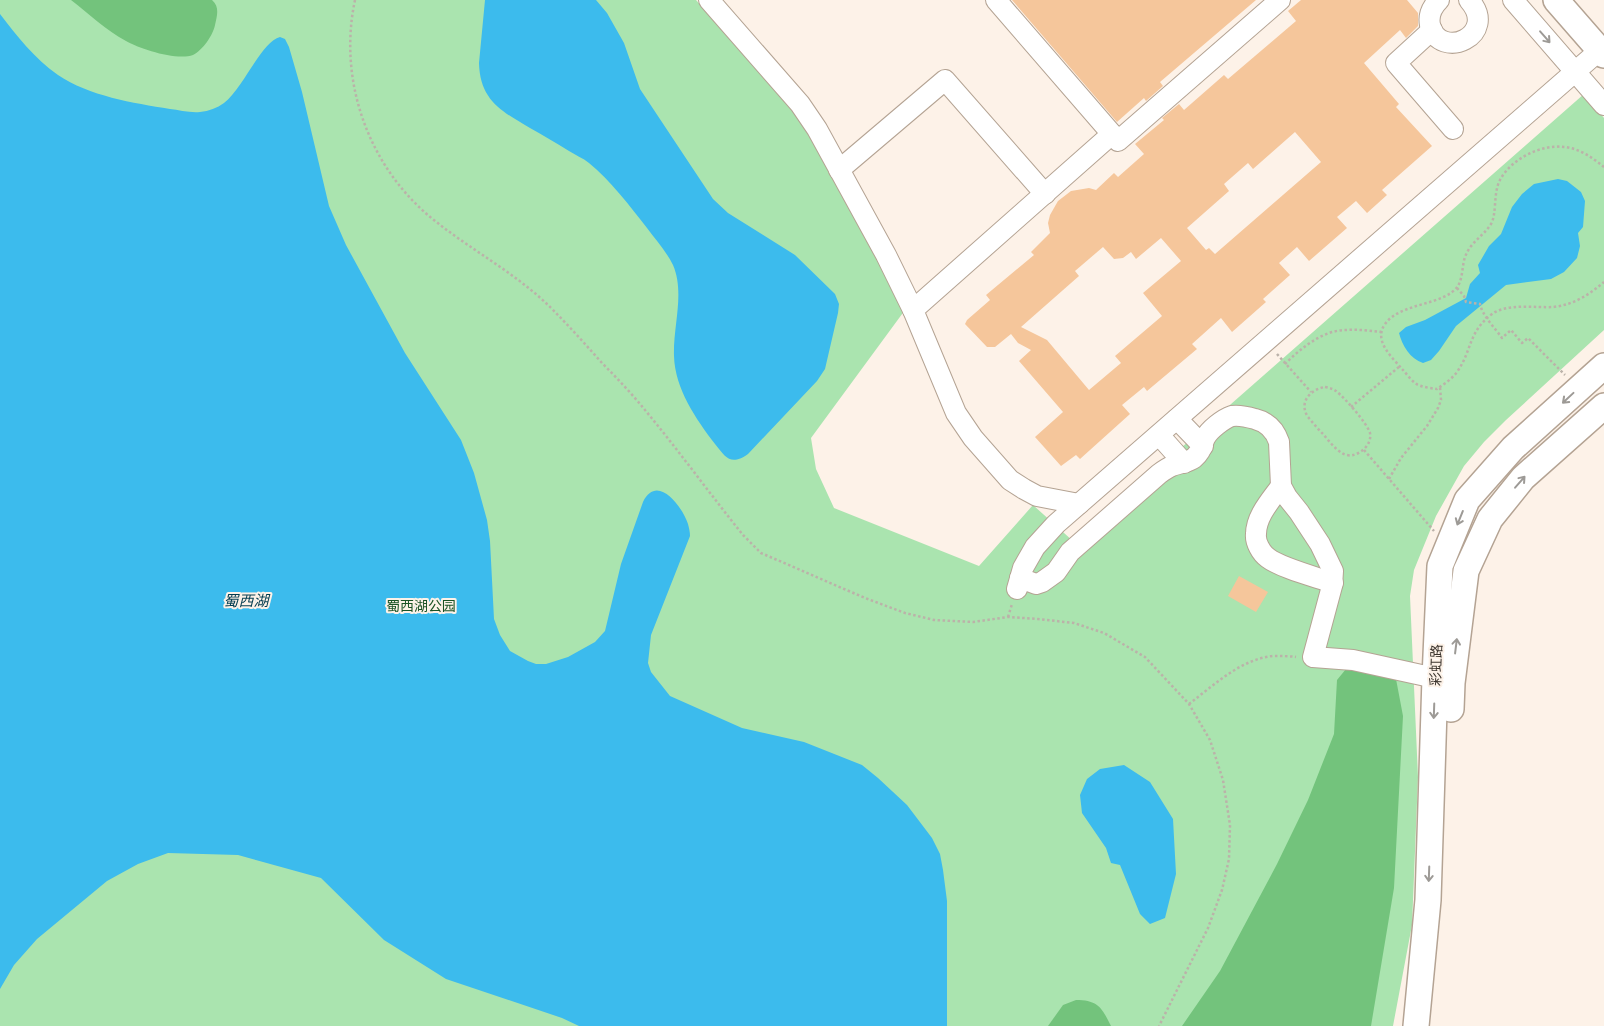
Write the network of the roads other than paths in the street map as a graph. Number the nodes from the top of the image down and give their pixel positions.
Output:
1 (709, 0) edge
2 (996, 0) edge
3 (1280, 0) edge
4 (1439, 0) edge
5 (1469, 0) edge
6 (1513, 0) edge
7 (1556, 0) edge
8 (1432, 30) junction
9 (1602, 52) edge
10 (1575, 72) junction
11 (1604, 105) edge
12 (1453, 129) dead end
13 (1112, 134) junction
14 (840, 170) junction
15 (1045, 194) junction
16 (913, 310) junction
17 (1604, 366) edge
18 (1604, 406) edge
19 (1177, 419) junction
20 (1159, 435) junction
21 (1203, 446) junction
22 (1184, 463) junction
23 (1281, 486) junction
24 (1079, 504) junction
25 (1333, 583) junction
26 (1435, 678) junction
27 (1416, 1026) edge
28 (1433, 1026) edge

1 - 14 street
2 - 13 street
3 - 13 street
4 - 8 street
5 - 8 street
6 -> 10 street
7 - 9 main road
8 - 12 street
9 - 10 street
10 - 11 street
10 - 19 street
13 - 15 street
14 - 15 street
14 - 16 street
15 - 16 street
16 - 24 street
17 -> 26 main road, 彩虹路
28 -> 18 main road, 彩虹路
19 - 20 street
19 - 21 street
20 - 22 street
20 - 24 street
21 - 22 street
21 - 23 street
22 - 24 street
23 - 25 street
23 - 25 street
25 - 26 street
26 -> 27 main road, 彩虹路

